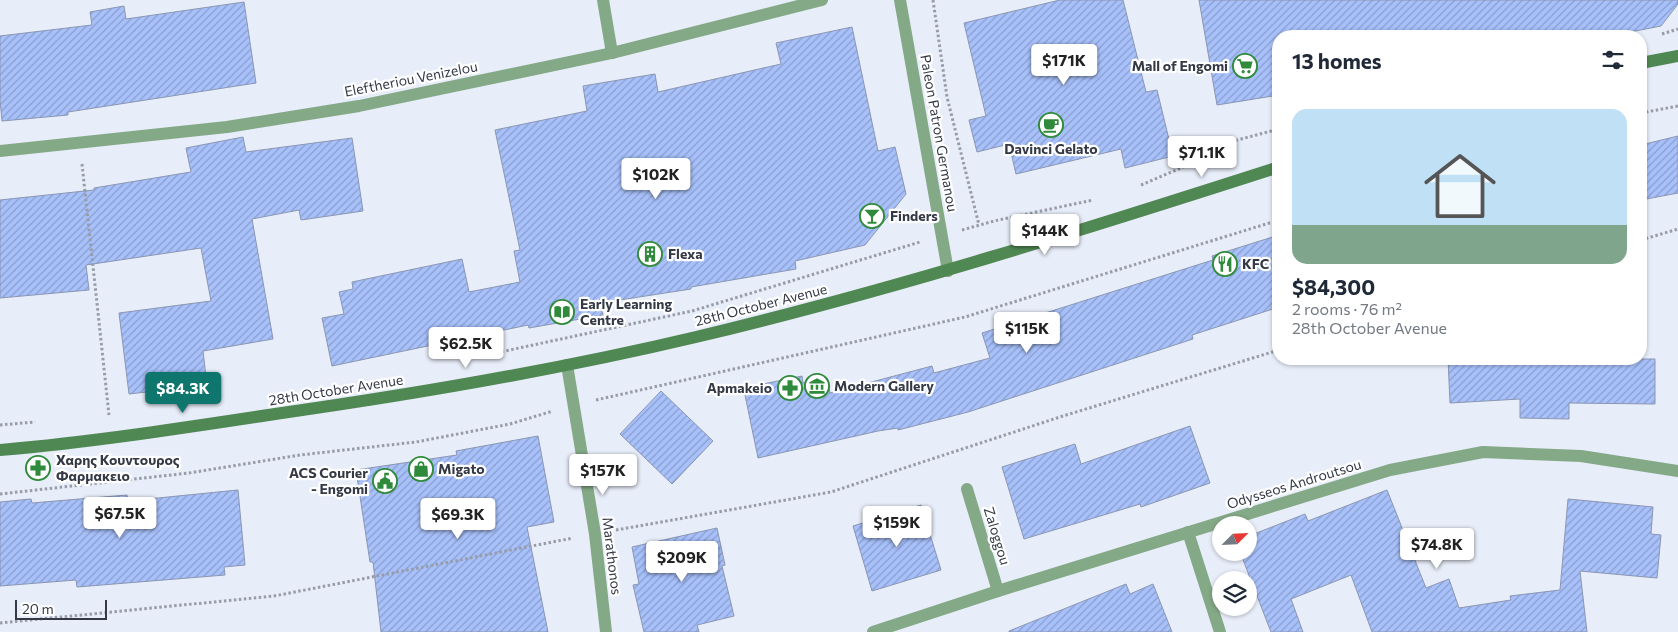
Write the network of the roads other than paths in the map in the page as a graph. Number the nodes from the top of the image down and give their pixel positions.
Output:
1 (603, 0) edge
2 (822, 0) edge
3 (900, 0) edge
4 (612, 53) junction
5 (1677, 55) edge
6 (1647, 62) edge
7 (0, 151) edge
8 (1272, 169) edge
9 (948, 271) junction
10 (567, 365) junction
11 (0, 450) edge
12 (1678, 471) edge
13 (966, 489) dead end
14 (1188, 532) junction
15 (998, 591) junction
16 (606, 632) edge
17 (873, 632) edge
18 (1220, 632) edge

1 - 4 street
2 - 4 street, Eleftheriou Venizelou
3 - 9 street, Paleon Patron Germanou
4 - 7 street, Eleftheriou Venizelou
5 - 6 main road
8 - 9 main road, 28th October Avenue
9 - 10 main road, 28th October Avenue
10 - 11 main road, 28th October Avenue
10 - 16 street, Marathonos
12 - 14 street, Odysseos Androutsou
13 - 15 street, Zaloggou
14 - 15 street, Odysseos Androutsou
14 - 18 street
15 - 17 street, Odysseos Androutsou

